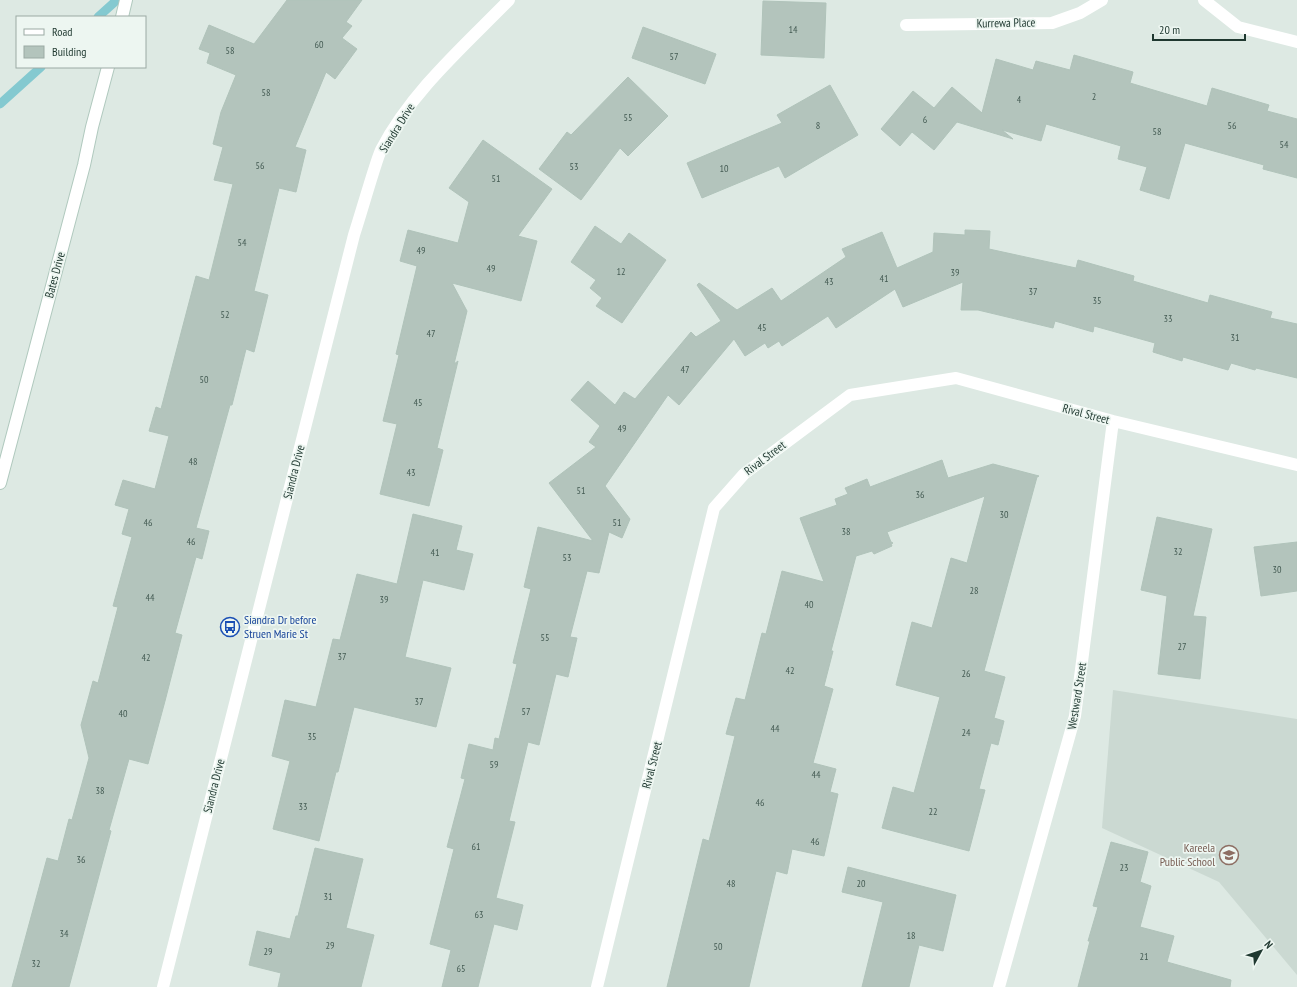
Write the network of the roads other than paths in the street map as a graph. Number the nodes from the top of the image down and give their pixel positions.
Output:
1 (126, 0) edge
2 (509, 0) edge
3 (1102, 0) edge
4 (1204, 0) edge
5 (122, 16) edge
6 (906, 25) dead end
7 (1297, 42) edge
8 (108, 68) edge
9 (1113, 421) junction
10 (1297, 465) edge
11 (0, 483) edge
12 (162, 987) edge
13 (597, 987) edge
14 (999, 987) edge

1 - 5 street
2 - 12 street, Siandra Drive
3 - 6 street, Kurrewa Place
4 - 7 street
8 - 11 street, Bates Drive
9 - 10 street, Rival Street
9 - 13 street, Rival Street
9 - 14 street, Westward Street

